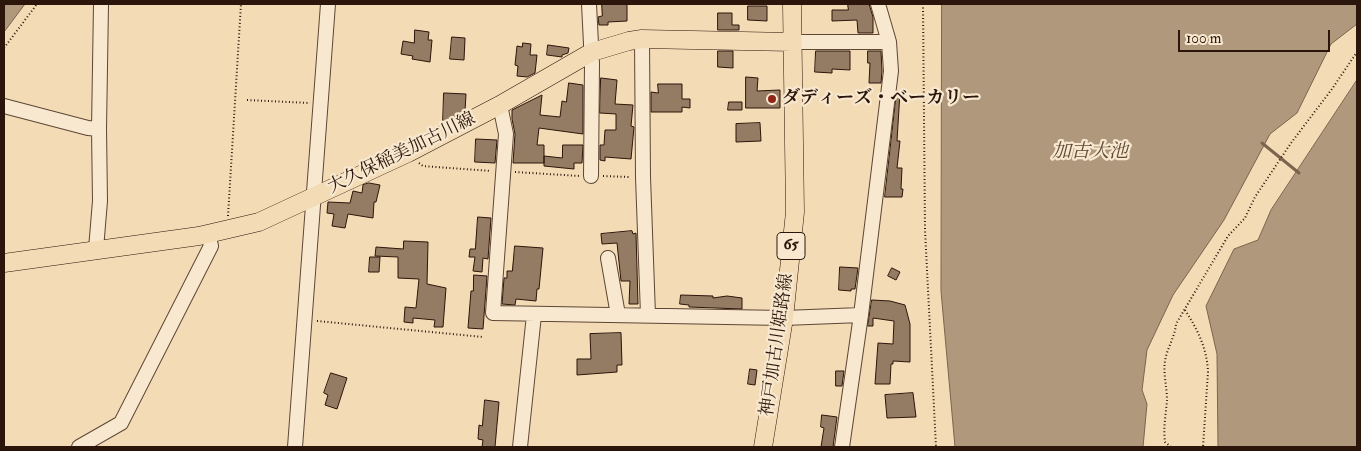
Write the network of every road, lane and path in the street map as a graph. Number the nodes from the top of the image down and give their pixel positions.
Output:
1 (37, 4) edge
2 (101, 4) edge
3 (241, 4) edge
4 (328, 4) edge
5 (589, 4) edge
6 (792, 4) edge
7 (878, 4) edge
8 (923, 4) edge
9 (642, 39) junction
10 (792, 42) junction
11 (889, 42) junction
12 (4, 48) edge
13 (592, 52) junction
14 (1357, 52) edge
15 (247, 100) dead end
16 (320, 104) junction
17 (500, 105) junction
18 (4, 106) edge
19 (99, 129) junction
20 (408, 153) junction
21 (503, 172) junction
22 (591, 176) junction
23 (643, 177) junction
24 (313, 198) junction
25 (227, 229) junction
26 (208, 233) junction
27 (96, 249) junction
28 (608, 258) dead end
29 (4, 263) edge
30 (1185, 310) junction
31 (618, 314) junction
32 (534, 315) junction
33 (648, 315) junction
34 (861, 315) junction
35 (784, 318) junction
36 (304, 320) junction
37 (484, 337) dead end
38 (79, 447) edge
39 (295, 447) edge
40 (520, 447) edge
41 (762, 447) edge
42 (842, 447) edge
43 (936, 447) edge
44 (1171, 447) edge
45 (1203, 447) edge

1 - 12 path
2 - 19 street
3 - 25 path
4 - 16 street
5 - 13 street
6 - 10 main road, 神戸加古川姫路線 / 65
7 - 11 street
8 - 43 path
9 - 10 main road, 大久保稲美加古川線
9 - 13 main road, 大久保稲美加古川線
9 - 23 street
10 - 11 street
10 - 35 main road, 神戸加古川姫路線 / 65
11 - 34 street
13 - 17 main road, 大久保稲美加古川線
13 - 22 street
14 - 30 path
15 - 16 path
16 - 24 street
17 - 20 main road, 大久保稲美加古川線
17 - 21 street
18 - 19 street
19 - 27 street
20 - 21 path
20 - 24 main road, 大久保稲美加古川線
21 - 22 path
21 - 32 street
22 - 23 path
23 - 33 street
24 - 25 main road, 大久保稲美加古川線
24 - 36 street
25 - 26 main road, 大久保稲美加古川線
26 - 27 main road, 大久保稲美加古川線
26 - 38 street
27 - 29 main road, 大久保稲美加古川線
28 - 31 street
30 - 44 path
30 - 45 path
31 - 32 street
31 - 33 street
32 - 40 street
33 - 35 street
34 - 35 street
34 - 42 street
35 - 41 main road, 神戸加古川姫路線 / 65
36 - 37 path
36 - 39 street

